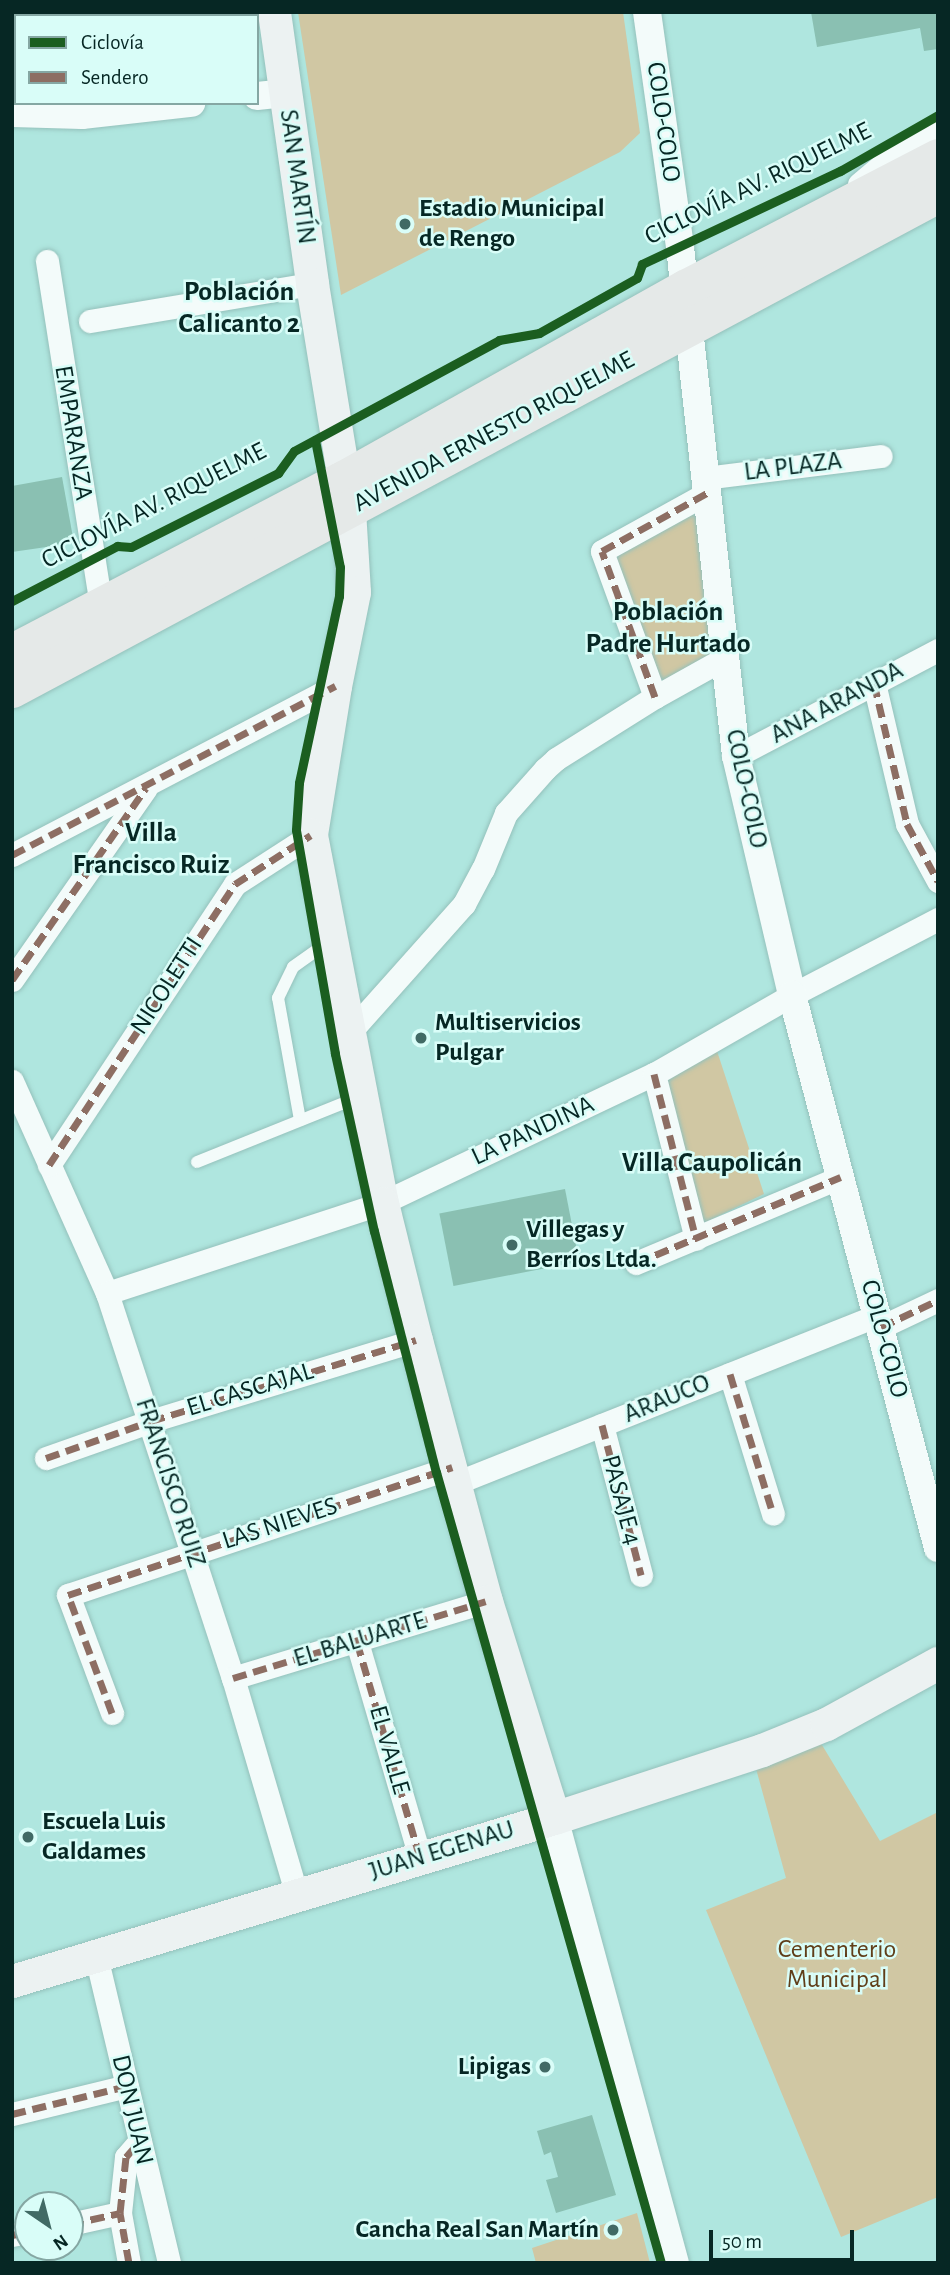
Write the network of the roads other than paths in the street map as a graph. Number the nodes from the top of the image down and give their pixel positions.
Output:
1 (274, 12) edge
2 (647, 12) edge
3 (271, 94) edge
4 (173, 105) edge
5 (12, 113) edge
6 (938, 132) edge
7 (938, 156) edge
8 (938, 194) edge
9 (938, 217) edge
10 (803, 228) junction
11 (854, 239) junction
12 (47, 261) dead end
13 (312, 284) junction
14 (685, 288) junction
15 (90, 321) dead end
16 (689, 326) junction
17 (881, 456) dead end
18 (706, 486) junction
19 (346, 495) junction
20 (101, 606) junction
21 (938, 650) edge
22 (12, 652) edge
23 (723, 659) junction
24 (874, 683) junction
25 (335, 686) junction
26 (12, 689) edge
27 (655, 697) junction
28 (736, 756) junction
29 (148, 785) junction
30 (311, 835) junction
31 (12, 855) edge
32 (938, 881) edge
33 (938, 919) edge
34 (331, 940) junction
35 (12, 980) edge
36 (792, 995) junction
37 (349, 1033) junction
38 (654, 1074) junction
39 (12, 1081) edge
40 (362, 1096) junction
41 (300, 1120) junction
42 (197, 1162) dead end
43 (49, 1165) junction
44 (841, 1177) junction
45 (382, 1203) junction
46 (696, 1238) junction
47 (636, 1263) dead end
48 (107, 1293) junction
49 (938, 1300) edge
50 (879, 1321) junction
51 (416, 1340) junction
52 (730, 1374) junction
53 (151, 1421) junction
54 (601, 1425) junction
55 (46, 1458) dead end
56 (454, 1475) junction
57 (773, 1514) dead end
58 (938, 1548) edge
59 (192, 1553) junction
60 (641, 1575) dead end
61 (486, 1601) junction
62 (357, 1642) junction
63 (938, 1663) edge
64 (233, 1678) junction
65 (112, 1713) dead end
66 (554, 1818) junction
67 (420, 1857) junction
68 (297, 1895) junction
69 (96, 1956) junction
70 (12, 1981) edge
71 (127, 2086) junction
72 (12, 2114) edge
73 (140, 2141) junction
74 (120, 2213) junction
75 (84, 2221) edge
76 (129, 2263) edge
77 (169, 2263) edge
78 (676, 2263) edge

1 - 3 main road, SAN MARTÍN
2 - 14 street, COLO-COLO
3 - 13 main road, SAN MARTÍN
4 - 5 street
6 - 10 street
7 - 10 main road, AVENIDA ERNESTO RIQUELME
8 - 11 main road, AVENIDA ERNESTO RIQUELME
9 - 11 street
10 - 14 main road, AVENIDA ERNESTO RIQUELME
11 - 16 main road, AVENIDA ERNESTO RIQUELME
12 - 20 street, EMPARANZA
13 - 15 street
13 - 19 main road, SAN MARTÍN
14 - 16 street, COLO-COLO
14 - 19 main road, AVENIDA ERNESTO RIQUELME
16 - 18 street, COLO-COLO
16 - 19 main road, AVENIDA ERNESTO RIQUELME
17 - 18 street, LA PLAZA
18 - 23 street, COLO-COLO
18 - 27 street, LA PLAZA
19 - 20 main road, AVENIDA ERNESTO RIQUELME
19 - 25 main road, SAN MARTÍN
19 - 26 main road, AVENIDA ERNESTO RIQUELME
20 - 22 main road, AVENIDA ERNESTO RIQUELME
21 - 24 street, ANA ARANDA
23 - 27 street
23 - 28 street, COLO-COLO
24 - 28 street, ANA ARANDA
24 - 32 street
25 - 29 street
25 - 30 main road, SAN MARTÍN
27 - 37 street
28 - 36 street, COLO-COLO
29 - 31 street
29 - 35 street
30 - 34 main road, SAN MARTÍN
30 - 43 street, NICOLETTI
33 - 36 street, LA PANDINA
34 - 37 main road, SAN MARTÍN
34 - 41 lane
36 - 38 street, LA PANDINA
36 - 44 street, COLO-COLO
37 - 40 main road, SAN MARTÍN
38 - 45 street, LA PANDINA
38 - 46 street
39 - 43 street, FRANCISCO RUIZ
40 - 41 lane
40 - 45 main road, SAN MARTÍN
41 - 42 lane
43 - 48 street, FRANCISCO RUIZ
44 - 46 street
44 - 50 street, COLO-COLO
45 - 48 street, LA PANDINA
45 - 51 main road, SAN MARTÍN
46 - 47 street
48 - 53 street, FRANCISCO RUIZ
49 - 50 street, ARAUCO
50 - 52 street, ARAUCO
50 - 58 street, COLO-COLO
51 - 53 street, EL CASCAJAL
51 - 56 main road, SAN MARTÍN
52 - 54 street, ARAUCO
52 - 57 street
53 - 55 street, EL CASCAJAL
53 - 59 street, FRANCISCO RUIZ
54 - 56 street, ARAUCO
54 - 60 street, PASAJE 4
56 - 59 street, LAS NIEVES
56 - 61 main road, SAN MARTÍN
59 - 64 street, FRANCISCO RUIZ
59 - 65 street, LAS NIEVES
61 - 62 street, EL BALUARTE
61 - 66 main road, SAN MARTÍN
62 - 64 street, EL BALUARTE
62 - 67 street, EL VALLE
63 - 66 main road, JUAN EGENAU
64 - 68 street, FRANCISCO RUIZ
66 - 67 main road, JUAN EGENAU
66 - 78 street, SAN MARTÍN
67 - 68 main road, JUAN EGENAU
68 - 69 main road, JUAN EGENAU
69 - 70 main road, JUAN EGENAU
69 - 71 street, DON JUAN
71 - 72 street
71 - 73 street, DON JUAN
73 - 74 street
73 - 77 street, DON JUAN
74 - 75 street
74 - 76 street

